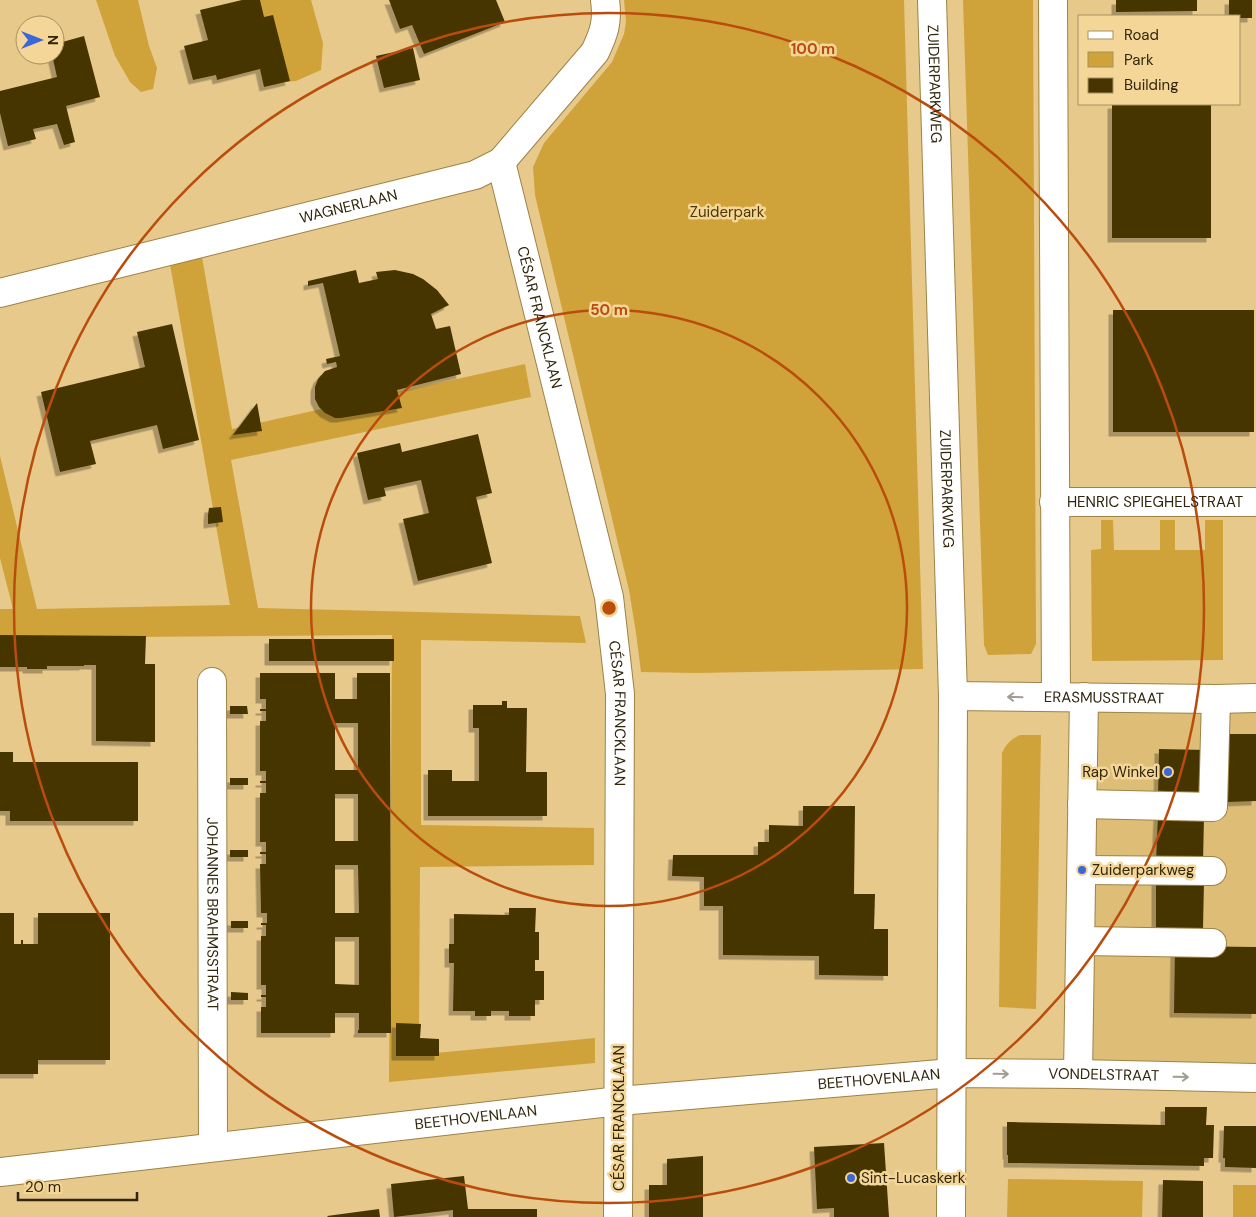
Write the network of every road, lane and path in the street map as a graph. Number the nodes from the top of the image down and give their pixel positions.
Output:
1 (605, 0) edge
2 (932, 0) edge
3 (1053, 0) edge
4 (501, 162) junction
5 (0, 293) edge
6 (1054, 502) junction
7 (1256, 502) edge
8 (212, 682) dead end
9 (953, 696) junction
10 (1056, 697) junction
11 (1084, 697) junction
12 (1256, 698) edge
13 (1216, 699) junction
14 (1082, 804) junction
15 (1082, 870) junction
16 (1212, 871) dead end
17 (1081, 941) junction
18 (1212, 943) dead end
19 (952, 1073) junction
20 (1078, 1074) junction
21 (1256, 1078) edge
22 (619, 1101) junction
23 (214, 1147) junction
24 (0, 1172) edge
25 (618, 1217) edge
26 (951, 1217) edge

1 - 4 street, WAGNERLAAN
2 - 9 street, ZUIDERPARKWEG
3 - 6 street
4 - 5 street, WAGNERLAAN
4 - 22 street, CÉSAR FRANCKLAAN
6 - 7 street, HENRIC SPIEGHELSTRAAT
6 - 10 street
8 - 23 street, JOHANNES BRAHMSSTRAAT
10 -> 9 street, ERASMUSSTRAAT
9 - 19 street, ZUIDERPARKWEG
10 - 11 street, ERASMUSSTRAAT
11 - 13 street, ERASMUSSTRAAT
11 - 14 street
12 - 13 street, ERASMUSSTRAAT
13 - 14 street
14 - 15 street
15 - 16 street
15 - 17 street
17 - 18 street
17 - 20 street
19 -> 20 street, VONDELSTRAAT
19 - 22 street, BEETHOVENLAAN
19 - 26 street, ZUIDERPARKWEG
20 -> 21 street, VONDELSTRAAT
22 - 23 street, BEETHOVENLAAN
22 - 25 street, CÉSAR FRANCKLAAN
23 - 24 street, BEETHOVENLAAN

